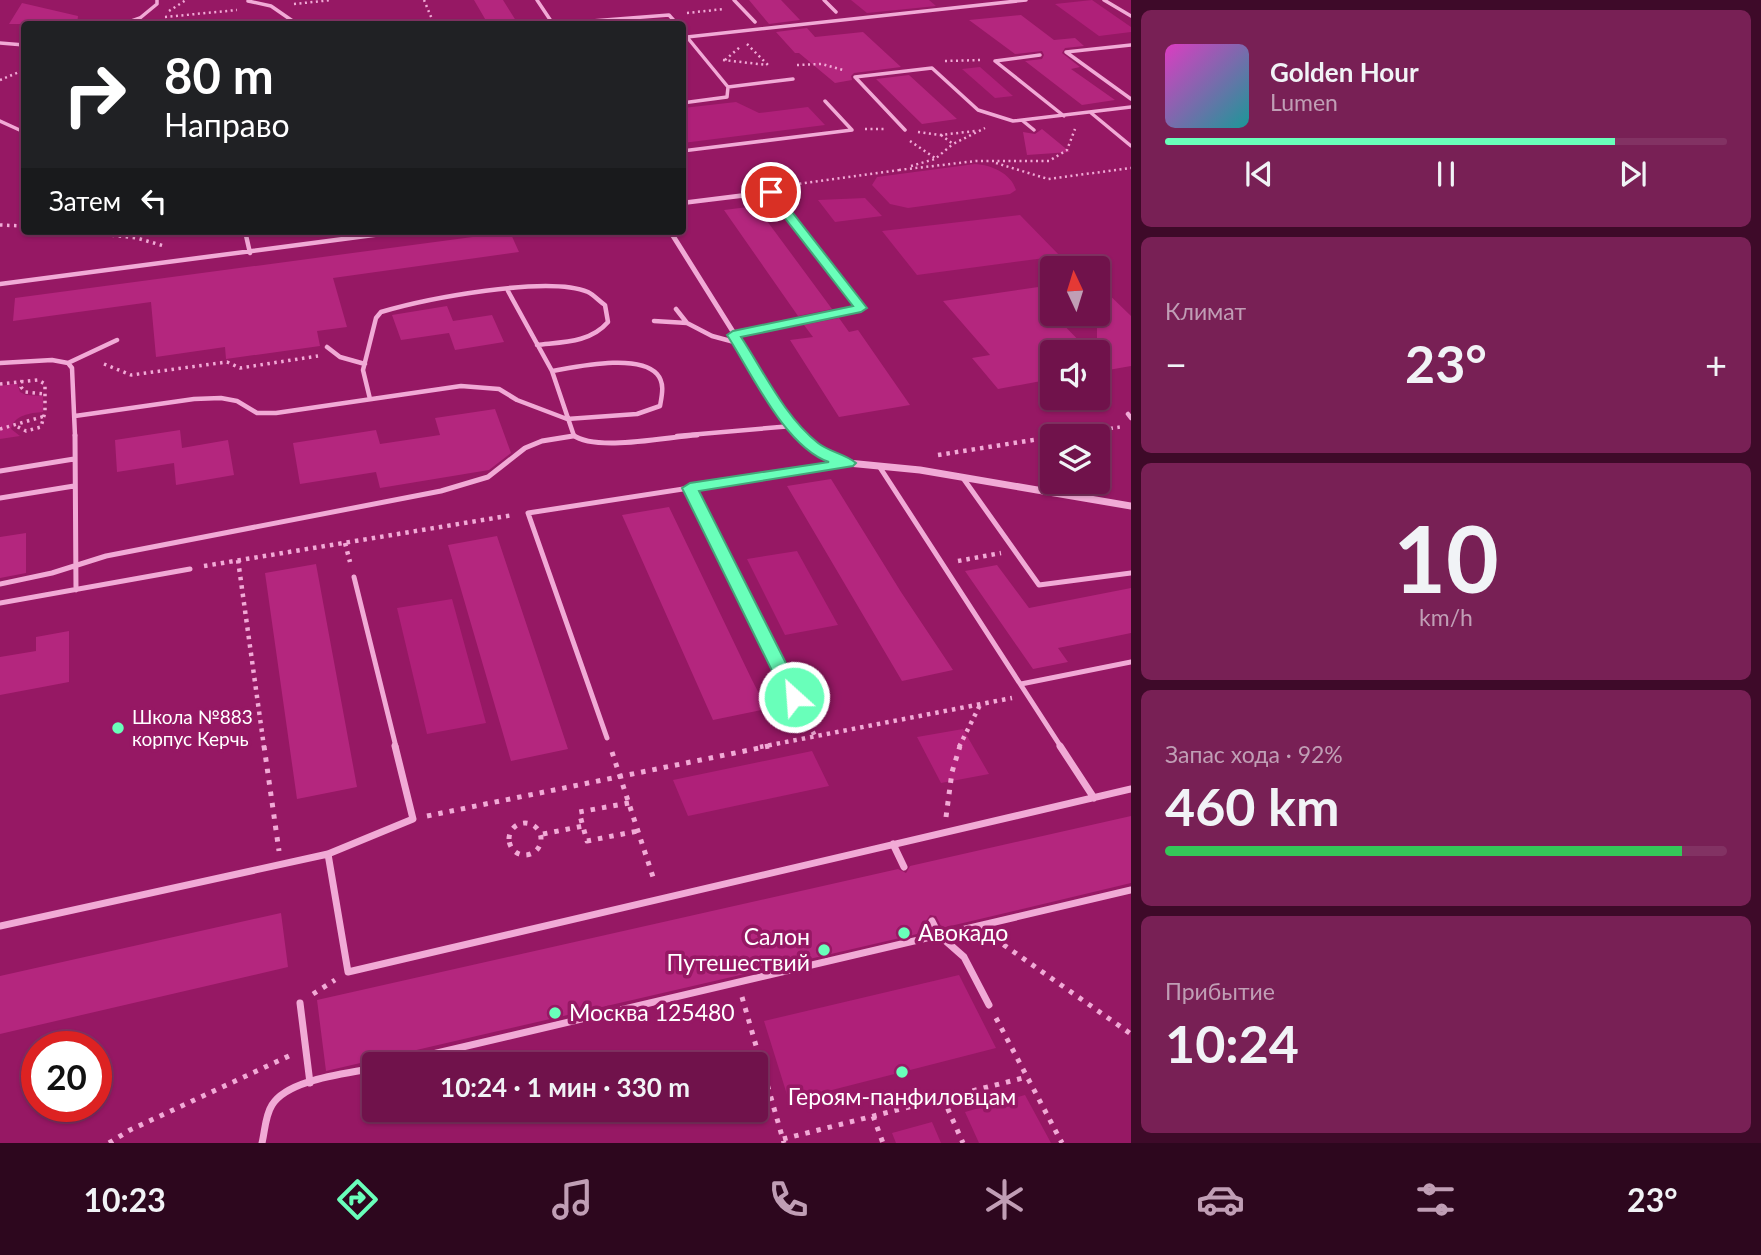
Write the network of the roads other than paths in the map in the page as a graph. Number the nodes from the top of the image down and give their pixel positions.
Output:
1 (157, 0) edge
2 (260, 0) edge
3 (537, 0) edge
4 (734, 0) edge
5 (824, 0) edge
6 (1026, 0) edge
7 (1104, 0) edge
8 (246, 1) edge
9 (836, 12) dead end
10 (1131, 16) edge
11 (132, 21) edge
12 (292, 21) edge
13 (551, 21) edge
14 (616, 21) edge
15 (674, 21) edge
16 (755, 22) dead end
17 (687, 37) joint
18 (0, 43) edge
19 (21, 45) edge
20 (1130, 46) edge
21 (1040, 55) dead end
22 (793, 79) dead end
23 (728, 87) junction
24 (1131, 99) edge
25 (686, 102) edge
26 (825, 102) dead end
27 (1131, 107) edge
28 (1090, 112) junction
29 (1064, 116) junction
30 (0, 121) edge
31 (1023, 121) junction
32 (905, 130) road end
33 (1034, 130) dead end
34 (21, 131) edge
35 (1131, 146) edge
36 (686, 151) edge
37 (686, 203) edge
38 (246, 235) edge
39 (376, 235) edge
40 (672, 235) edge
41 (250, 253) junction
42 (0, 284) edge
43 (508, 291) junction
44 (676, 309) dead end
45 (653, 320) dead end
46 (687, 323) junction
47 (733, 335) junction
48 (117, 341) dead end
49 (738, 342) junction
50 (537, 345) junction
51 (327, 347) dead end
52 (0, 363) edge
53 (68, 363) junction
54 (365, 364) junction
55 (552, 371) junction
56 (369, 400) junction
57 (75, 416) junction
58 (567, 419) junction
59 (792, 426) junction
60 (573, 436) junction
61 (74, 459) junction
62 (848, 463) junction
63 (878, 464) junction
64 (0, 471) edge
65 (962, 476) junction
66 (74, 486) junction
67 (690, 488) junction
68 (0, 498) edge
69 (1131, 506) edge
70 (190, 569) road end
71 (1131, 573) edge
72 (354, 577) dead end
73 (0, 584) edge
74 (76, 590) junction
75 (0, 603) edge
76 (1131, 662) edge
77 (1021, 684) junction
78 (794, 697) road end
79 (607, 738) road end
80 (1131, 789) edge
81 (1094, 798) junction
82 (892, 844) junction
83 (328, 854) junction
84 (904, 867) dead end
85 (1131, 890) edge
86 (932, 921) dead end
87 (0, 926) edge
88 (939, 935) junction
89 (300, 1003) road end
90 (989, 1005) road end
91 (441, 1052) edge
92 (362, 1071) edge
93 (310, 1083) junction
94 (262, 1143) edge

1 - 11 lane
2 - 8 lane
3 - 13 lane
4 - 16 lane
5 - 9 lane
6 - 17 lane
7 - 10 lane
8 - 12 lane
14 - 15 lane
17 - 23 lane
18 - 19 lane
20 - 24 lane
21 - 29 lane
22 - 23 lane
23 - 25 lane
26 - 36 lane
27 - 28 lane
28 - 29 lane
28 - 35 lane
29 - 31 lane
30 - 34 lane
31 - 32 lane
31 - 33 lane
37 - 47 lane
38 - 41 lane
39 - 41 lane
40 - 47 street
41 - 42 lane
43 - 50 lane
43 - 50 lane
43 - 54 lane
44 - 46 lane
45 - 46 lane
46 - 49 lane
47 - 49 street
48 - 53 lane
49 - 59 street
50 - 55 lane
51 - 54 lane
52 - 53 lane
53 - 57 lane
54 - 56 lane
55 - 58 lane
55 - 58 lane
56 - 57 lane
56 - 58 lane
57 - 61 lane
58 - 60 lane
59 - 60 lane
59 - 62 street
60 - 73 lane
61 - 64 lane
61 - 66 lane
62 - 63 street
62 - 67 lane
63 - 65 street
63 - 77 lane
65 - 69 street
65 - 71 lane
66 - 68 lane
66 - 74 lane
67 - 78 lane
67 - 79 lane
70 - 74 lane
72 - 83 lane
74 - 75 lane
76 - 77 lane
77 - 81 lane
80 - 81 lane
81 - 82 lane
82 - 83 lane
82 - 84 lane
83 - 87 lane
85 - 88 lane
86 - 88 lane
88 - 90 lane
88 - 91 lane
89 - 93 lane
92 - 93 lane
93 - 94 lane

